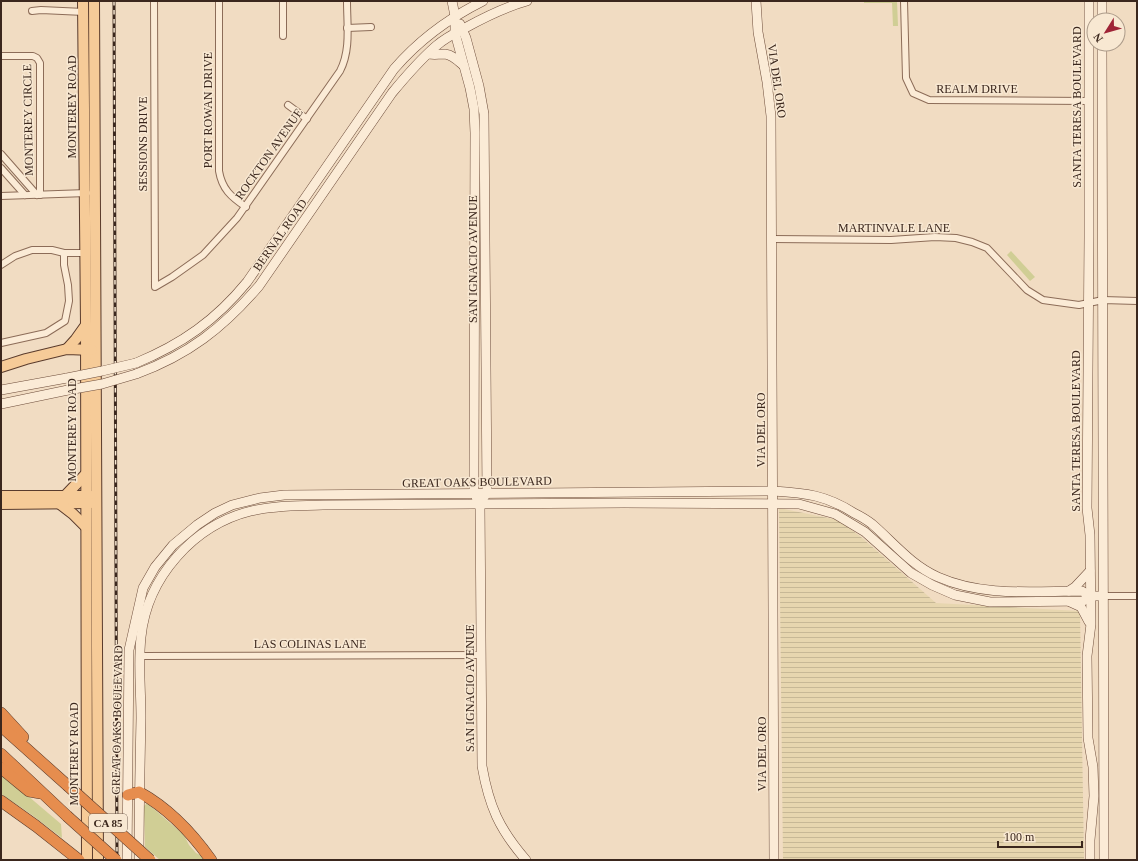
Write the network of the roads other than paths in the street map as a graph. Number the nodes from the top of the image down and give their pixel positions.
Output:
1 (83, 1) edge
2 (94, 1) edge
3 (154, 1) edge
4 (219, 1) edge
5 (283, 1) edge
6 (347, 1) edge
7 (452, 1) edge
8 (483, 1) edge
9 (527, 1) edge
10 (756, 1) edge
11 (904, 1) edge
12 (1082, 1) edge
13 (1103, 2) edge
14 (1089, 5) edge
15 (32, 11) dead end
16 (84, 12) junction
17 (1102, 12) edge
18 (455, 16) junction
19 (370, 27) dead end
20 (347, 28) junction
21 (459, 31) junction
22 (283, 36) dead end
23 (1102, 52) edge
24 (429, 54) junction
25 (1, 56) edge
26 (464, 66) junction
27 (1089, 101) junction
28 (288, 105) dead end
29 (307, 119) junction
30 (1, 154) edge
31 (1, 168) edge
32 (96, 192) junction
33 (85, 193) junction
34 (475, 194) junction
35 (25, 195) junction
36 (39, 195) junction
37 (1, 196) edge
38 (485, 197) junction
39 (246, 207) junction
40 (772, 239) junction
41 (64, 253) junction
42 (85, 253) junction
43 (1, 265) edge
44 (154, 287) joint
45 (1103, 300) junction
46 (1137, 301) edge
47 (1088, 304) junction
48 (86, 326) junction
49 (1, 343) edge
50 (67, 349) junction
51 (86, 350) junction
52 (96, 350) junction
53 (1, 367) edge
54 (1, 390) edge
55 (1, 404) edge
56 (85, 475) junction
57 (774, 491) junction
58 (487, 492) junction
59 (629, 492) junction
60 (474, 493) junction
61 (345, 495) junction
62 (1, 496) edge
63 (63, 500) junction
64 (85, 500) junction
65 (97, 500) junction
66 (624, 503) junction
67 (774, 503) junction
68 (1, 504) edge
69 (345, 505) junction
70 (480, 505) junction
71 (85, 526) junction
72 (1090, 571) junction
73 (1069, 591) junction
74 (1090, 596) junction
75 (1103, 596) junction
76 (1137, 596) edge
77 (1069, 601) junction
78 (1090, 624) junction
79 (132, 632) junction
80 (481, 655) junction
81 (140, 656) junction
82 (1, 713) edge
83 (1, 726) edge
84 (1, 754) edge
85 (39, 760) junction
86 (1, 768) edge
87 (139, 792) junction
88 (42, 793) junction
89 (128, 795) junction
90 (1, 801) edge
91 (79, 860) edge
92 (87, 860) edge
93 (98, 860) edge
94 (116, 860) edge
95 (126, 860) edge
96 (139, 860) edge
97 (150, 860) edge
98 (211, 860) edge
99 (526, 860) edge
100 (774, 860) edge
101 (1090, 860) edge
102 (1104, 860) edge

1 - 16 main road, MONTEREY ROAD
2 - 32 main road, MONTEREY ROAD
3 - 44 street, SESSIONS DRIVE
4 - 39 street, PORT ROWAN DRIVE
5 - 22 street
6 - 20 street, ROCKTON AVENUE
7 - 18 main road, SAN IGNACIO AVENUE
8 - 18 main road, BERNAL ROAD
9 - 21 main road, BERNAL ROAD
10 - 40 main road, VIA DEL ORO
11 - 27 street, REALM DRIVE
12 - 14 main road
13 - 17 main road
14 - 27 main road, SANTA TERESA BOULEVARD
15 - 16 street
16 - 33 main road, MONTEREY ROAD
18 - 21 main road, SAN IGNACIO AVENUE
18 - 54 main road, BERNAL ROAD, bridge
19 - 20 street
20 - 29 street, ROCKTON AVENUE
21 - 24 main road, BERNAL ROAD
21 - 26 main road, SAN IGNACIO AVENUE
21 - 38 main road, SAN IGNACIO AVENUE
23 - 45 main road, SANTA TERESA BOULEVARD
24 - 26 main road
24 - 55 main road, BERNAL ROAD, bridge
25 - 36 street, MONTEREY CIRCLE
26 - 34 main road, SAN IGNACIO AVENUE
27 - 47 main road, SANTA TERESA BOULEVARD
28 - 29 street
29 - 39 street, ROCKTON AVENUE
30 - 36 street
31 - 35 street
32 - 33 street
32 - 52 main road, MONTEREY ROAD
33 - 36 street
33 - 42 main road, MONTEREY ROAD
34 - 38 street
34 - 60 main road, SAN IGNACIO AVENUE
35 - 36 street
35 - 37 street
38 - 58 main road, SAN IGNACIO AVENUE
39 - 44 street, ROCKTON AVENUE
40 - 47 street, MARTINVALE LANE
40 - 57 main road, VIA DEL ORO
41 - 42 street
41 - 43 street
41 - 49 street
42 - 48 main road, MONTEREY ROAD
45 - 46 street, MARTINVALE LANE
45 - 47 street, MARTINVALE LANE
45 - 75 main road, SANTA TERESA BOULEVARD
47 - 72 main road, SANTA TERESA BOULEVARD
48 - 50 main road
48 - 51 main road, MONTEREY ROAD
50 - 51 main road
50 - 53 main road
51 - 52 main road
51 - 56 main road, MONTEREY ROAD
52 - 65 main road, MONTEREY ROAD
56 - 63 main road
56 - 64 main road, MONTEREY ROAD
57 - 59 main road, GREAT OAKS BOULEVARD
57 - 67 main road, VIA DEL ORO
57 - 73 main road, GREAT OAKS BOULEVARD
58 - 59 main road, GREAT OAKS BOULEVARD
58 - 60 main road, GREAT OAKS BOULEVARD
58 - 70 main road, SAN IGNACIO AVENUE
59 - 66 main road
60 - 61 main road, GREAT OAKS BOULEVARD
60 - 70 main road, SAN IGNACIO AVENUE
61 - 69 main road
61 - 79 main road, GREAT OAKS BOULEVARD
62 - 63 main road
63 - 64 main road
63 - 68 main road
63 - 71 main road
64 - 65 main road
64 - 71 main road, MONTEREY ROAD
65 - 93 main road, MONTEREY ROAD
66 - 67 main road, GREAT OAKS BOULEVARD
66 - 70 main road, GREAT OAKS BOULEVARD
67 - 77 main road, GREAT OAKS BOULEVARD
67 - 100 main road, VIA DEL ORO
69 - 70 main road, GREAT OAKS BOULEVARD
69 - 81 main road, GREAT OAKS BOULEVARD
70 - 80 main road, SAN IGNACIO AVENUE
71 - 92 main road, MONTEREY ROAD
72 - 73 main road
72 - 74 main road, SANTA TERESA BOULEVARD
73 - 74 main road, GREAT OAKS BOULEVARD
74 - 75 main road, GREAT OAKS BOULEVARD
74 - 77 main road, GREAT OAKS BOULEVARD
74 - 78 main road, SANTA TERESA BOULEVARD
75 - 76 street
75 - 102 main road, SANTA TERESA BOULEVARD
77 - 78 main road
78 - 101 main road, SANTA TERESA BOULEVARD
79 - 81 main road
79 - 89 main road, GREAT OAKS BOULEVARD
80 - 81 street, LAS COLINAS LANE
80 - 99 main road, SAN IGNACIO AVENUE
81 - 87 main road, GREAT OAKS BOULEVARD
82 - 85 highway
83 - 85 highway, CA 85
84 - 88 highway, CA 85
85 - 97 highway, CA 85, bridge
86 - 88 highway
87 - 89 highway
87 - 96 main road, GREAT OAKS BOULEVARD
87 - 98 highway
88 - 94 highway, CA 85, bridge
89 - 95 main road, GREAT OAKS BOULEVARD
90 - 91 highway

